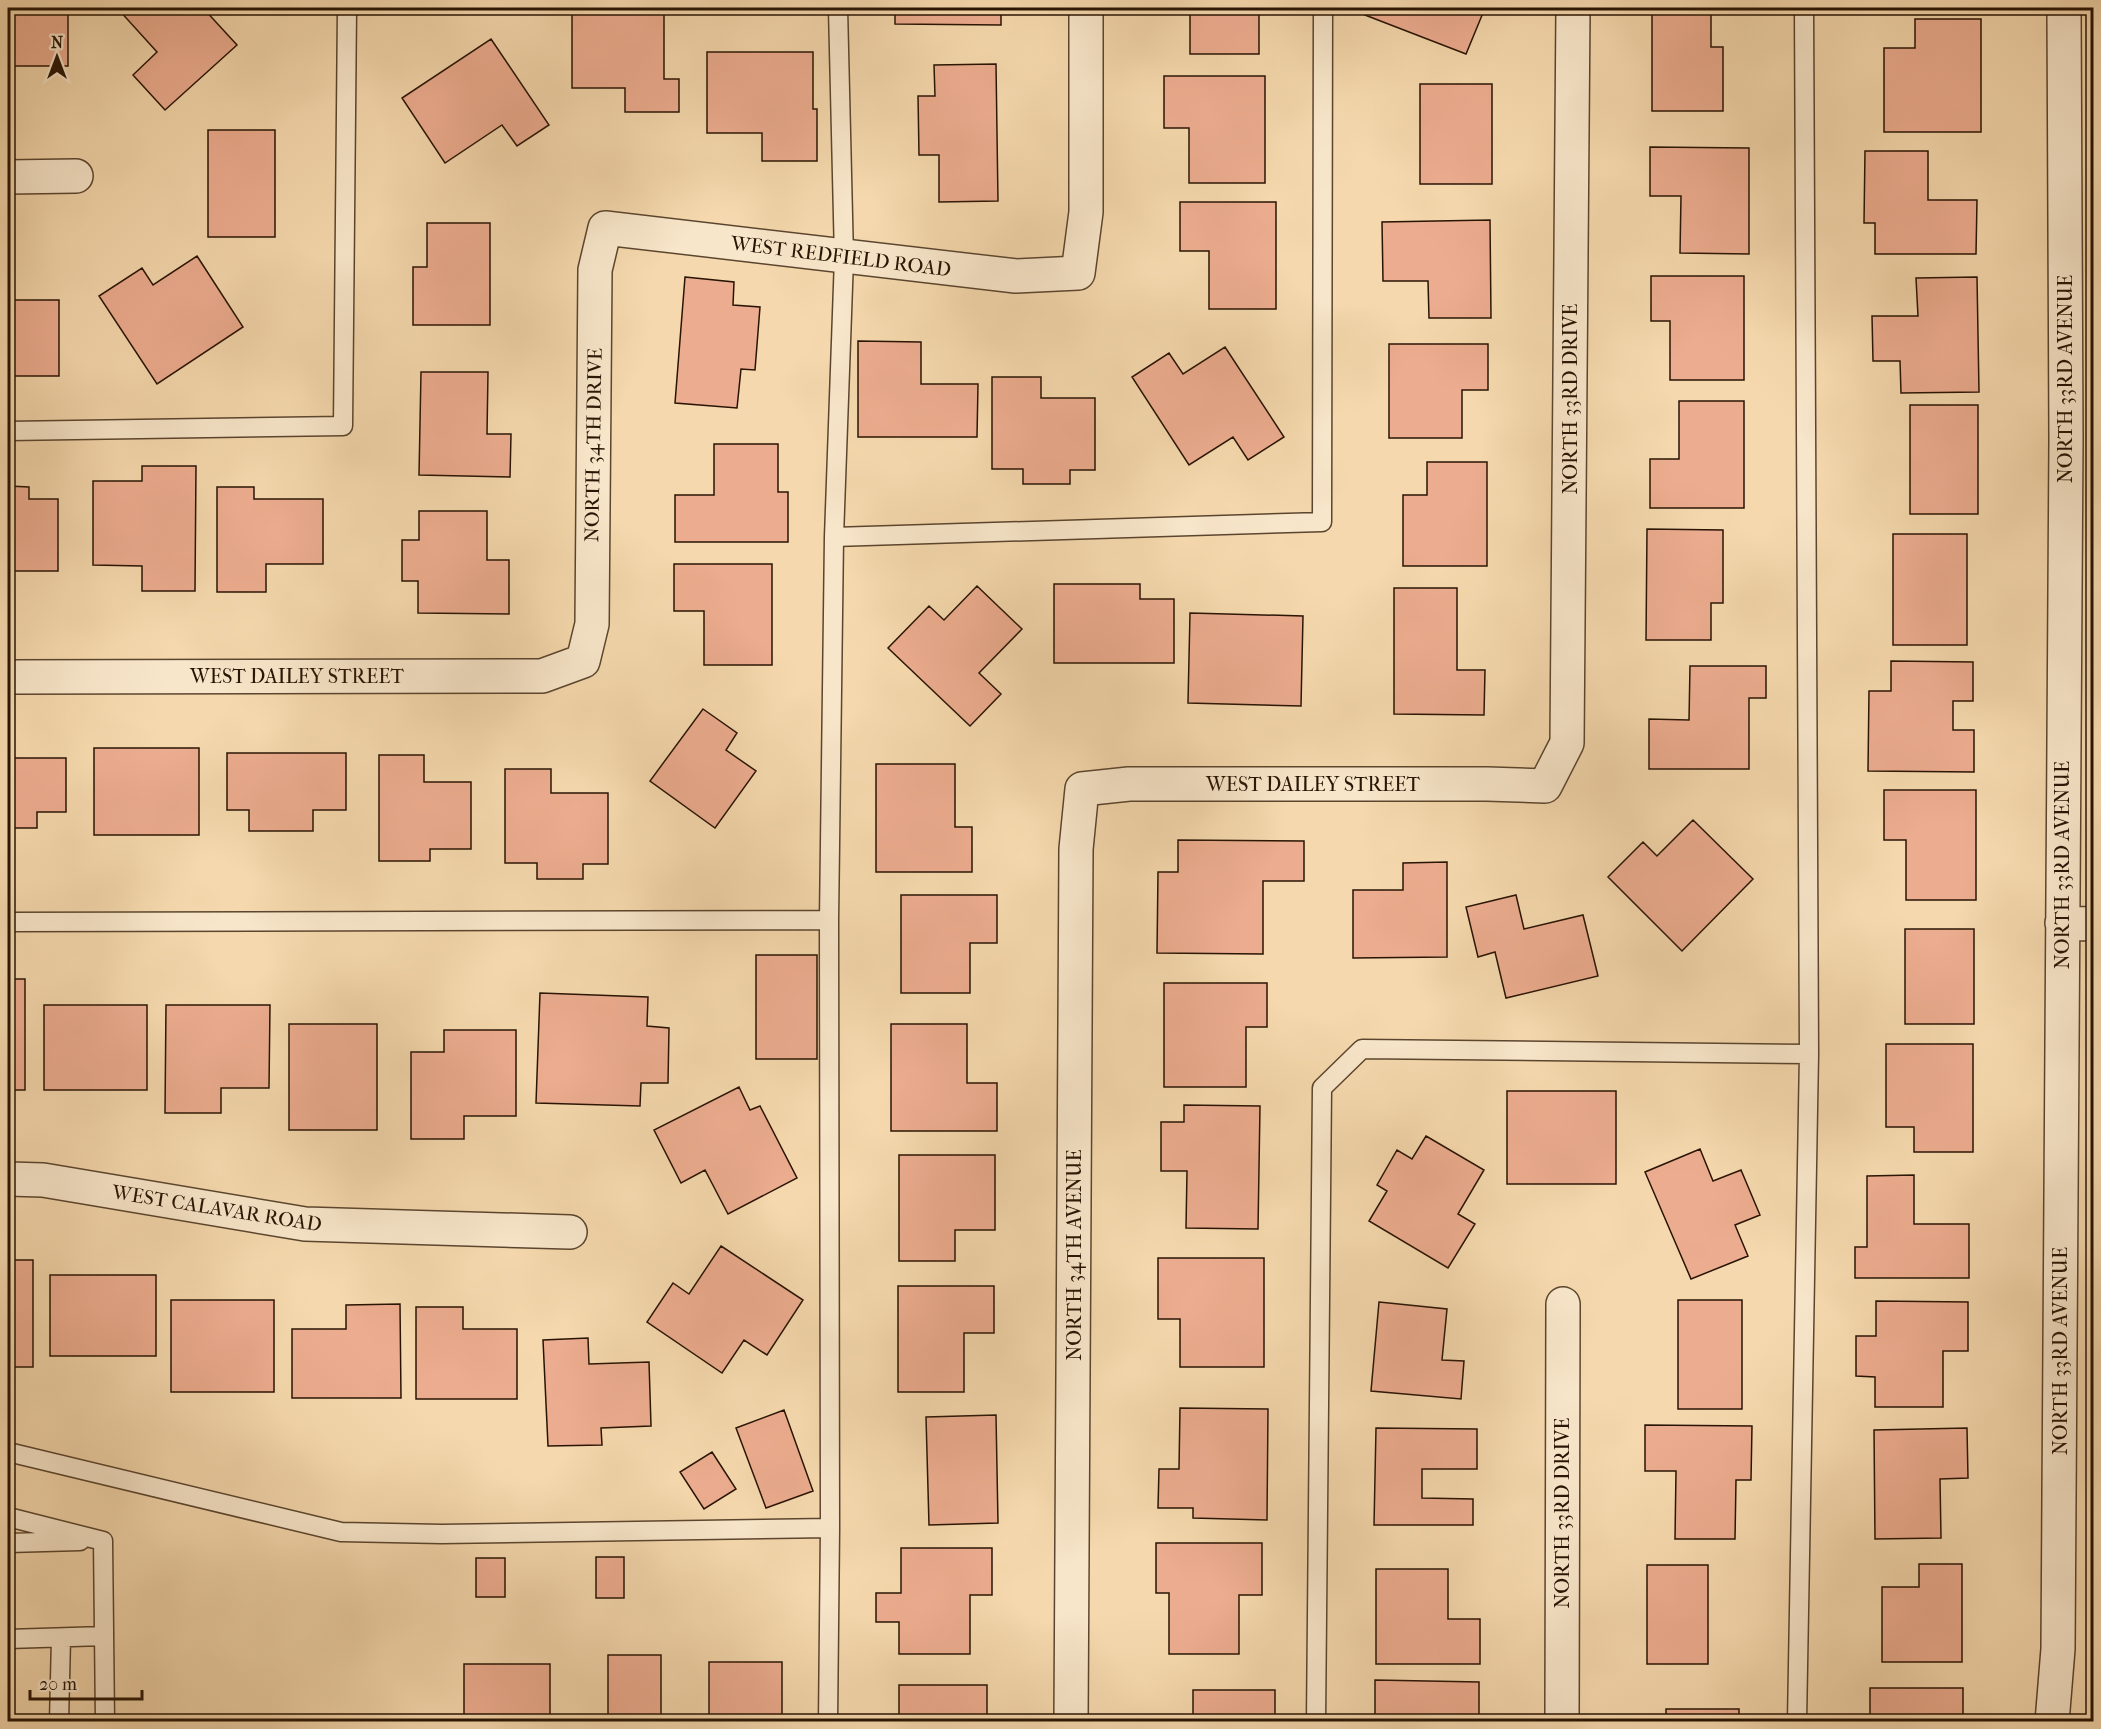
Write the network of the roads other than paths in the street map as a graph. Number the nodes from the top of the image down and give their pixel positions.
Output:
1 (347, 8) edge
2 (838, 8) edge
3 (1086, 8) edge
4 (1323, 8) edge
5 (1573, 8) edge
6 (1804, 8) edge
7 (2064, 8) edge
8 (76, 176) dead end
9 (8, 177) edge
10 (605, 228) joint
11 (844, 258) junction
12 (8, 431) edge
13 (2080, 440) edge
14 (834, 537) junction
15 (583, 662) joint
16 (8, 677) edge
17 (1545, 786) joint
18 (1082, 789) joint
19 (829, 920) junction
20 (8, 922) edge
21 (2078, 923) edge
22 (1809, 1054) junction
23 (8, 1179) edge
24 (570, 1232) dead end
25 (1563, 1304) dead end
26 (8, 1452) edge
27 (8, 1517) edge
28 (830, 1528) junction
29 (103, 1541) junction
30 (8, 1543) edge
31 (104, 1636) junction
32 (60, 1638) junction
33 (8, 1639) edge
34 (59, 1722) edge
35 (105, 1722) edge
36 (828, 1722) edge
37 (1071, 1722) edge
38 (1316, 1722) edge
39 (1562, 1722) edge
40 (1797, 1722) edge
41 (2052, 1722) edge

1 - 12 lane
2 - 11 lane
3 - 11 street, WEST REDFIELD ROAD
4 - 14 lane
5 - 17 street, NORTH 33RD DRIVE
6 - 22 lane
7 - 13 street, NORTH 33RD AVENUE
8 - 9 street
10 - 11 street, WEST REDFIELD ROAD
10 - 15 street, NORTH 34TH DRIVE
11 - 14 lane
13 - 21 street, NORTH 33RD AVENUE
14 - 19 lane
15 - 16 street, WEST DAILEY STREET
17 - 18 street, WEST DAILEY STREET
18 - 37 street, NORTH 34TH AVENUE
19 - 20 lane
19 - 28 lane
21 - 41 street, NORTH 33RD AVENUE
22 - 38 lane
22 - 40 lane
23 - 24 street, WEST CALAVAR ROAD
25 - 39 street, NORTH 33RD DRIVE
26 - 28 lane
27 - 29 lane
28 - 36 lane
29 - 30 lane
29 - 31 lane
31 - 32 lane
31 - 35 lane
32 - 33 lane
32 - 34 lane

